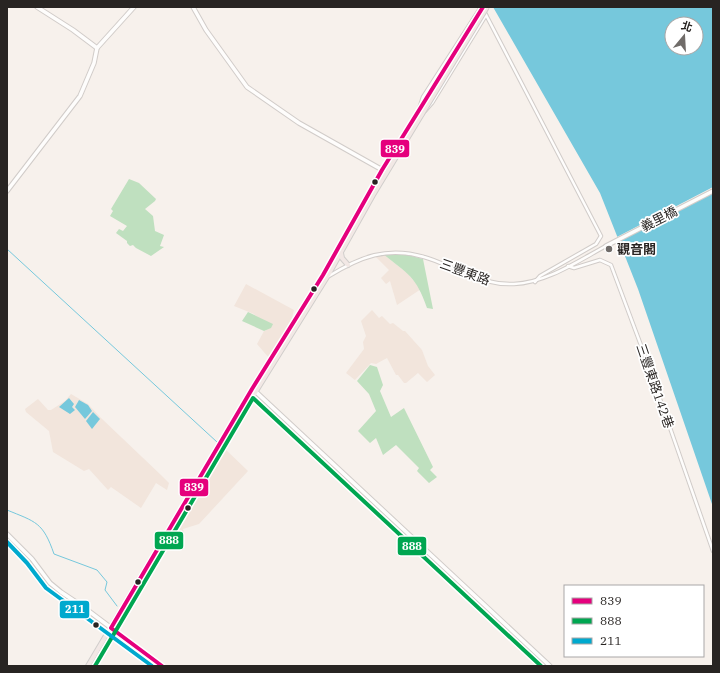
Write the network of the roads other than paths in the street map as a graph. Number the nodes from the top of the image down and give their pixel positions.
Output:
1 (37, 7) edge
2 (134, 7) edge
3 (193, 7) edge
4 (482, 7) edge
5 (487, 7) edge
6 (486, 15) junction
7 (97, 48) junction
8 (420, 114) junction
9 (384, 171) junction
10 (7, 191) edge
11 (713, 191) edge
12 (606, 246) joint
13 (341, 253) junction
14 (348, 264) junction
15 (568, 266) junction
16 (325, 276) junction
17 (535, 282) junction
18 (254, 390) junction
19 (7, 534) edge
20 (713, 551) edge
21 (113, 629) junction
22 (88, 666) edge
23 (93, 666) edge
24 (162, 666) edge
25 (550, 666) edge

1 - 7 street
2 - 7 street
3 - 9 street
4 - 6 street
4 - 8 main road, bridge
5 - 8 main road, bridge
6 - 8 street
6 - 17 street
7 - 10 street
8 - 9 main road
9 - 13 main road
9 - 16 main road
11 - 12 street, 義里橋
12 - 15 street, 三豐東路
13 - 14 main road
13 - 16 main road
14 - 16 street, 三豐東路
14 - 17 street, 三豐東路
15 - 17 street, 三豐東路
15 - 20 street, 三豐東路142巷
16 - 18 main road
18 - 21 main road
18 - 25 street
19 - 21 street
21 - 22 main road
21 - 23 main road
21 - 24 street

